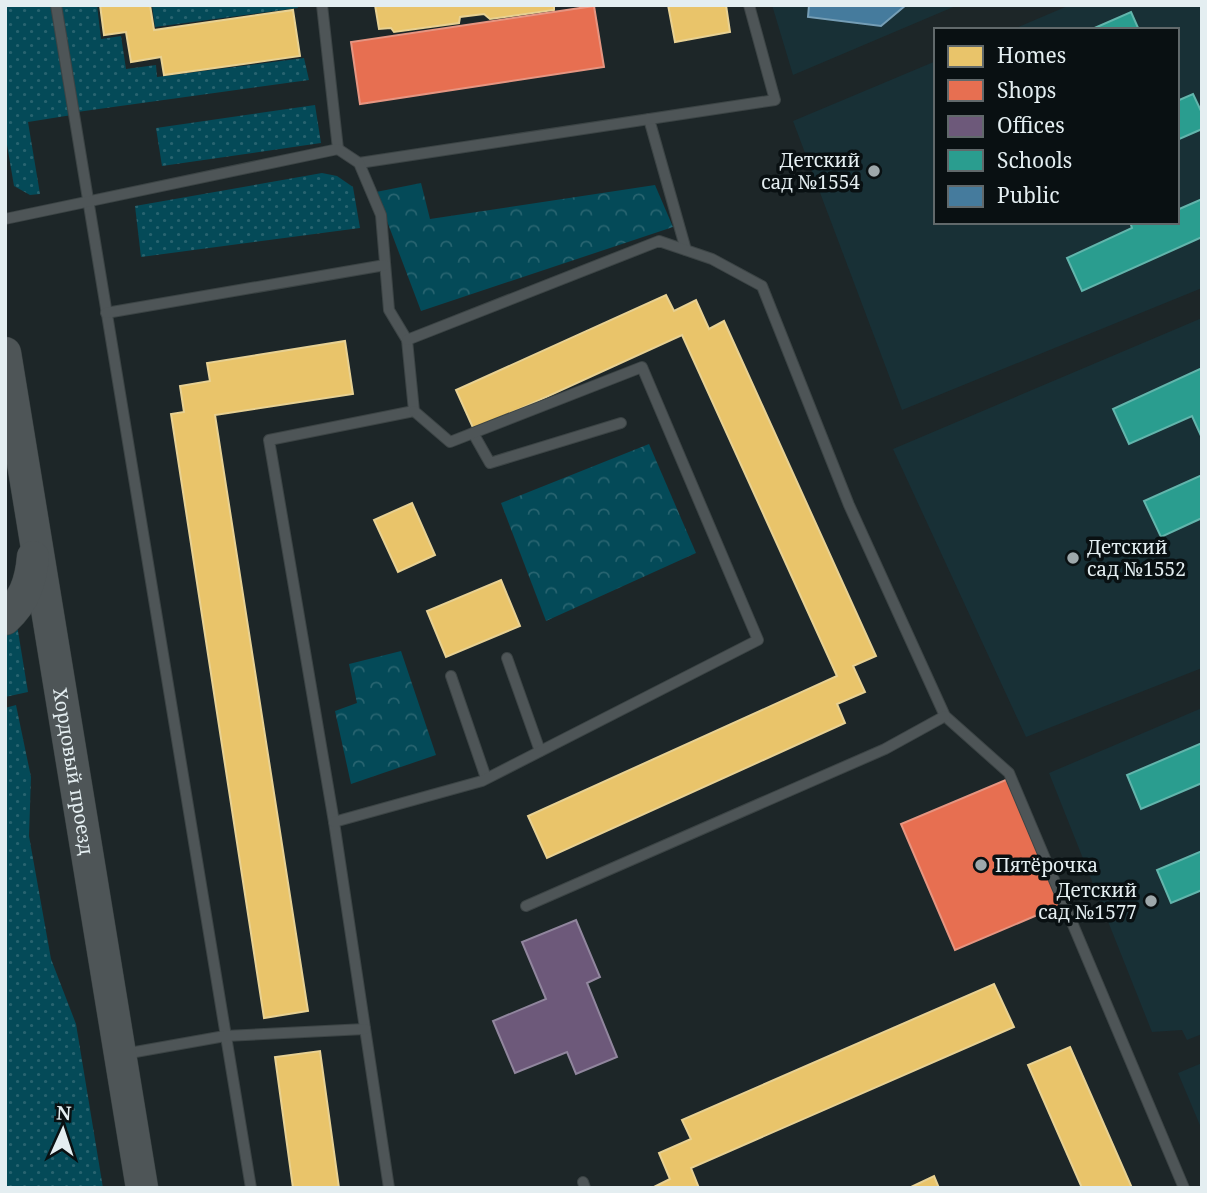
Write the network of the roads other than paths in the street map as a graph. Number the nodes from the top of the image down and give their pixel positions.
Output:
1 (57, 5) edge
2 (322, 5) edge
3 (749, 5) edge
4 (649, 119) junction
5 (338, 149) junction
6 (359, 163) junction
7 (87, 201) junction
8 (5, 219) edge
9 (686, 250) junction
10 (385, 265) junction
11 (106, 313) junction
12 (407, 340) junction
13 (5, 353) edge
14 (414, 411) junction
15 (621, 423) dead end
16 (473, 433) junction
17 (34, 531) junction
18 (5, 619) edge
19 (506, 658) dead end
20 (451, 676) dead end
21 (945, 716) junction
22 (540, 751) junction
23 (486, 778) junction
24 (334, 822) junction
25 (526, 906) dead end
26 (365, 1029) junction
27 (225, 1036) junction
28 (120, 1054) junction
29 (142, 1188) edge
30 (251, 1188) edge
31 (388, 1188) edge
32 (1184, 1188) edge

1 - 7 lane
2 - 5 lane
3 - 4 lane
4 - 6 lane
4 - 9 lane
5 - 6 lane
5 - 7 lane
6 - 10 lane
7 - 8 lane
7 - 11 lane
9 - 12 lane
9 - 21 lane
10 - 11 lane
10 - 12 lane
11 - 27 lane
12 - 14 lane
13 - 17 main road, Хордовый проезд
14 - 16 lane
14 - 24 lane
15 - 16 lane
16 - 22 lane
17 - 18 main road
17 - 28 main road, Хордовый проезд
19 - 22 lane
20 - 23 lane
21 - 25 lane
21 - 32 lane
22 - 23 lane
23 - 24 lane
24 - 26 lane
26 - 27 lane
26 - 31 lane
27 - 28 lane
27 - 30 lane
28 - 29 main road, Хордовый проезд

